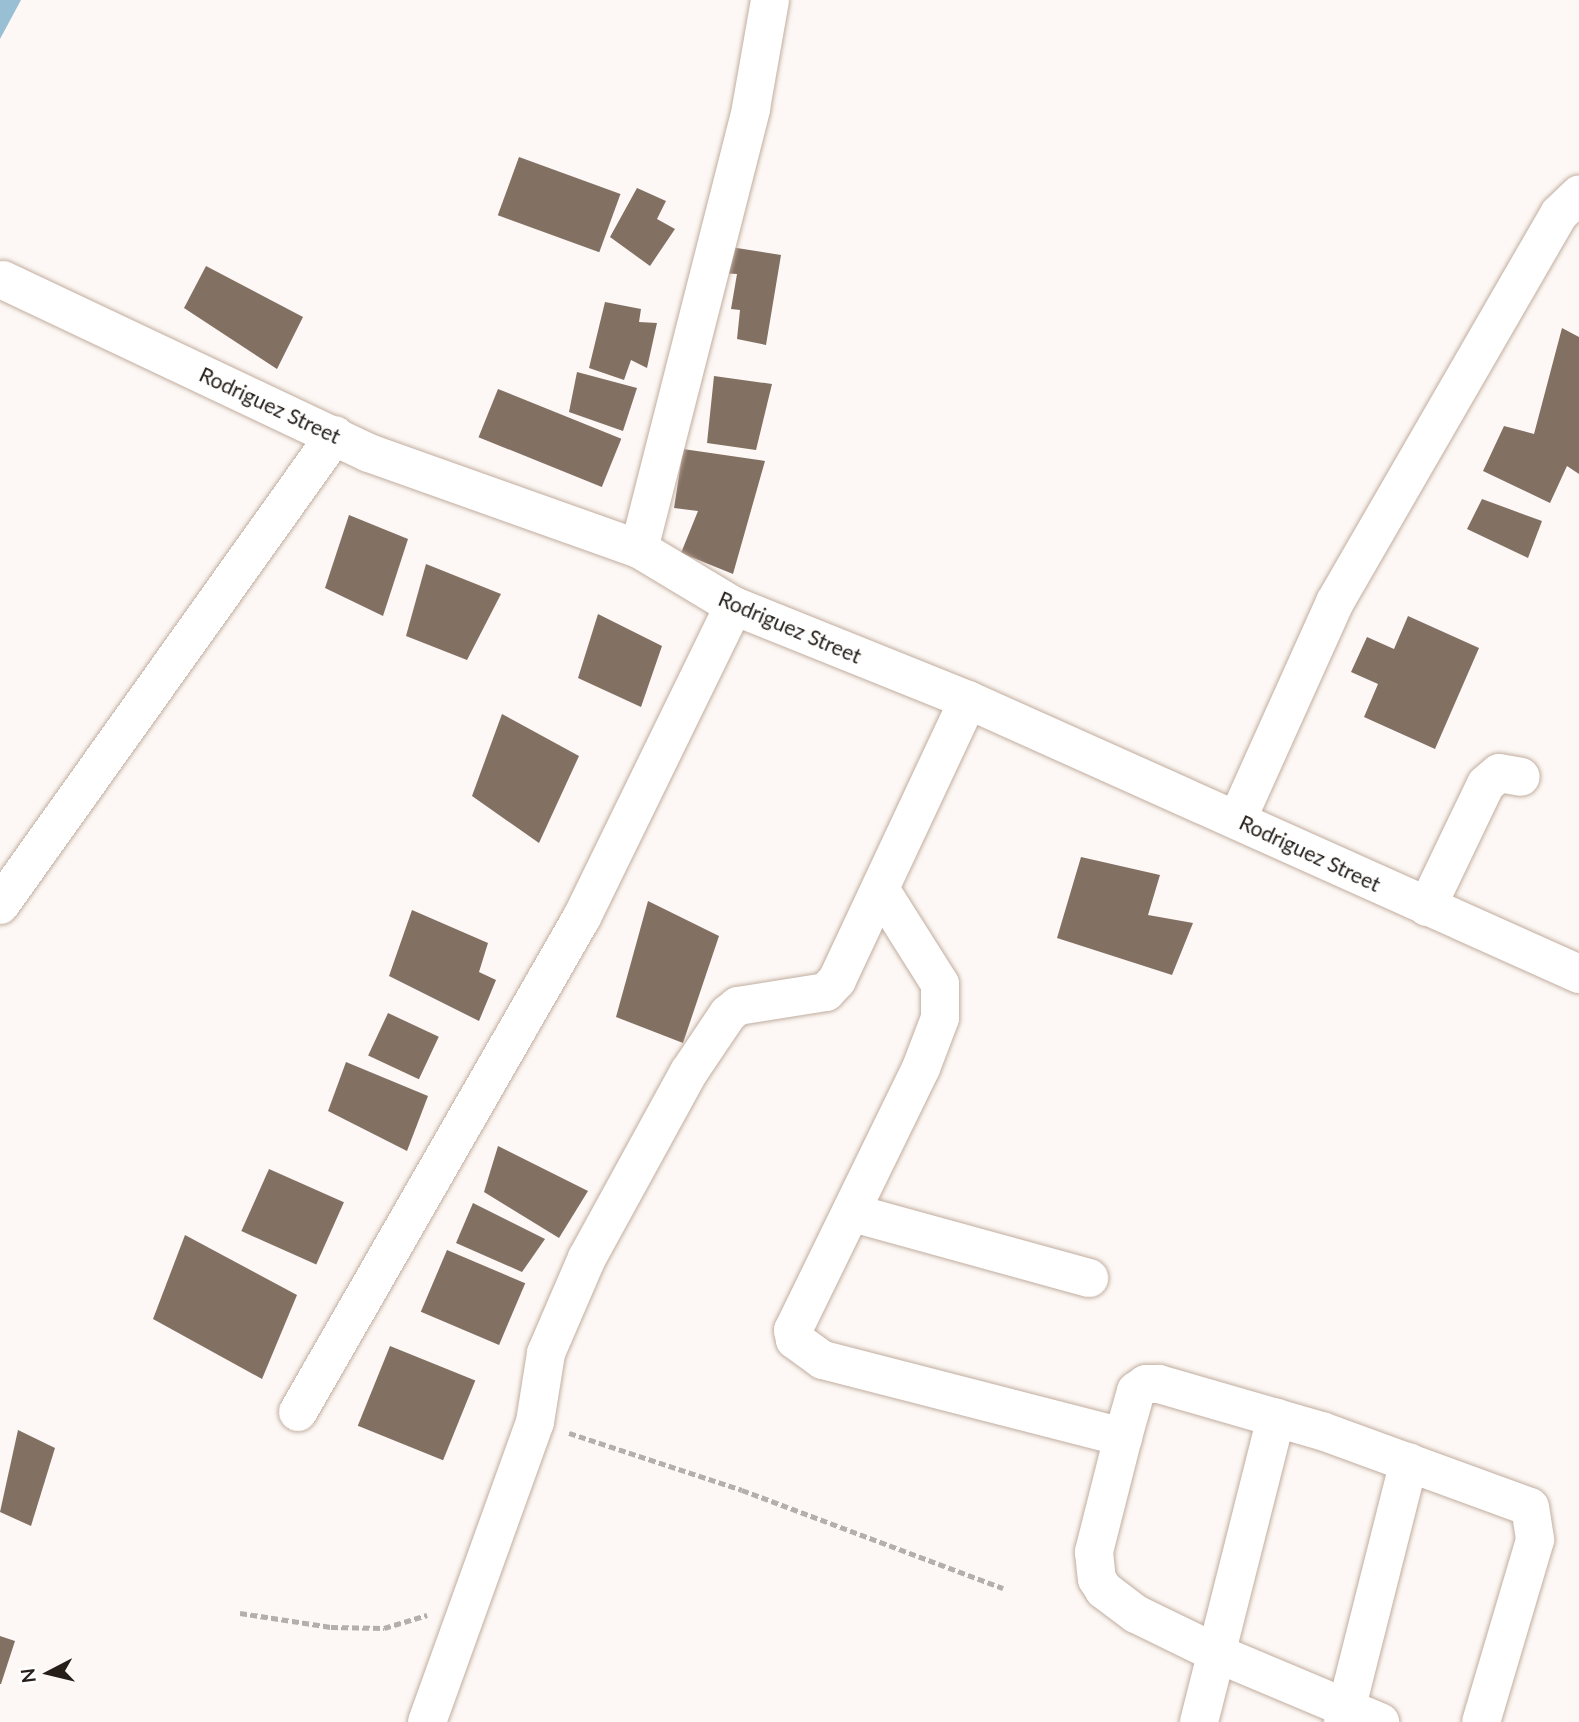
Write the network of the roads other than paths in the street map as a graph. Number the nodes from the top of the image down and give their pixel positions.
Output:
1 (770, 0) edge
2 (1579, 195) edge
3 (3, 280) dead end
4 (335, 435) junction
5 (639, 550) junction
6 (734, 606) junction
7 (968, 700) junction
8 (1521, 777) dead end
9 (1237, 820) junction
10 (882, 892) junction
11 (0, 905) edge
12 (1427, 907) junction
13 (1579, 974) edge
14 (853, 1213) junction
15 (1089, 1278) dead end
16 (298, 1412) dead end
17 (1276, 1418) junction
18 (1123, 1437) junction
19 (1409, 1462) junction
20 (1218, 1654) junction
21 (1357, 1717) edge
22 (427, 1722) edge
23 (1199, 1722) edge
24 (1481, 1722) edge

1 - 5 street
2 - 9 street
3 - 4 street, Rodriguez Street
4 - 5 street, Rodriguez Street
4 - 11 street
5 - 6 street, Rodriguez Street
6 - 7 street, Rodriguez Street
6 - 16 street
7 - 9 street, Rodriguez Street
7 - 10 street
8 - 12 street
9 - 12 street, Rodriguez Street
10 - 14 street
10 - 22 street
12 - 13 street, Rodriguez Street
14 - 15 street
14 - 18 street
17 - 18 street
17 - 19 street
17 - 20 street
18 - 20 street
19 - 21 street
19 - 24 street
20 - 21 street
20 - 23 street

